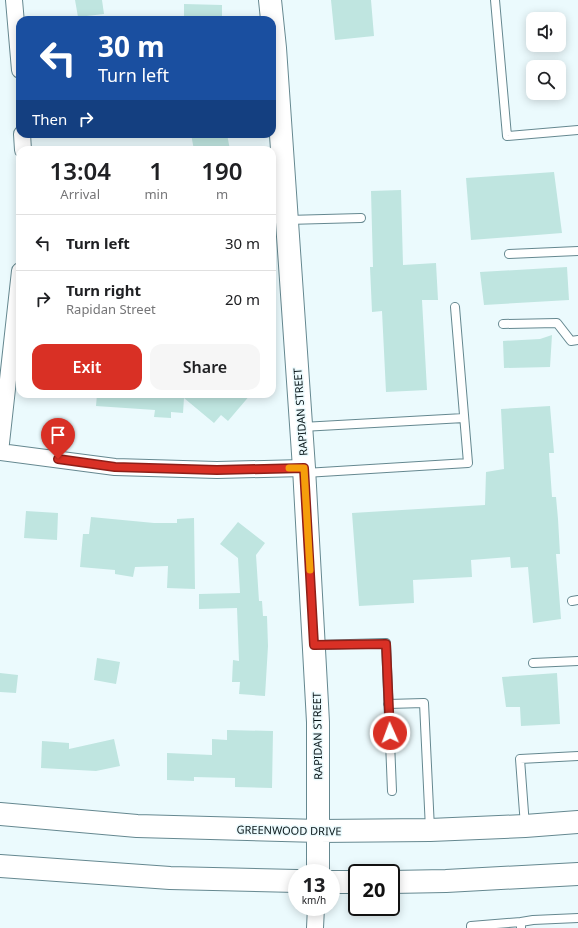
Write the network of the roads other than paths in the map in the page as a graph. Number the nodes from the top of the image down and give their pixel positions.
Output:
1 (14, 0) edge
2 (270, 0) edge
3 (495, 0) edge
4 (272, 16) edge
5 (16, 23) edge
6 (276, 62) edge
7 (578, 130) edge
8 (361, 218) dead end
9 (287, 220) junction
10 (578, 251) edge
11 (509, 254) dead end
12 (16, 307) edge
13 (455, 307) dead end
14 (502, 324) dead end
15 (578, 340) edge
16 (464, 418) junction
17 (301, 427) junction
18 (0, 452) edge
19 (304, 470) junction
20 (314, 645) junction
21 (578, 661) edge
22 (533, 663) dead end
23 (388, 704) junction
24 (578, 756) edge
25 (392, 791) dead end
26 (0, 814) edge
27 (578, 822) edge
28 (525, 826) junction
29 (430, 830) junction
30 (319, 831) junction
31 (318, 864) edge
32 (0, 866) edge
33 (578, 874) edge
34 (288, 881) edge
35 (400, 882) edge
36 (316, 916) edge
37 (578, 918) edge
38 (521, 925) edge
39 (315, 928) edge
40 (470, 928) edge

1 - 5 street
2 - 4 main road, RAPIDAN STREET
3 - 7 lane
6 - 9 main road, RAPIDAN STREET
8 - 9 lane
9 - 17 main road, RAPIDAN STREET
10 - 11 lane
12 - 18 street
13 - 16 lane
14 - 15 lane
16 - 17 lane
16 - 19 lane
17 - 19 main road, RAPIDAN STREET
18 - 19 street
19 - 20 main road, RAPIDAN STREET
20 - 23 lane
20 - 30 main road, RAPIDAN STREET
21 - 22 lane
23 - 25 lane
23 - 29 lane
24 - 28 lane
26 - 30 main road, GREENWOOD DRIVE
27 - 28 main road, GREENWOOD DRIVE
28 - 29 main road, GREENWOOD DRIVE
29 - 30 main road, GREENWOOD DRIVE
30 - 31 main road, RAPIDAN STREET
32 - 34 main road
33 - 35 main road
36 - 39 street
37 - 38 lane
38 - 40 lane

